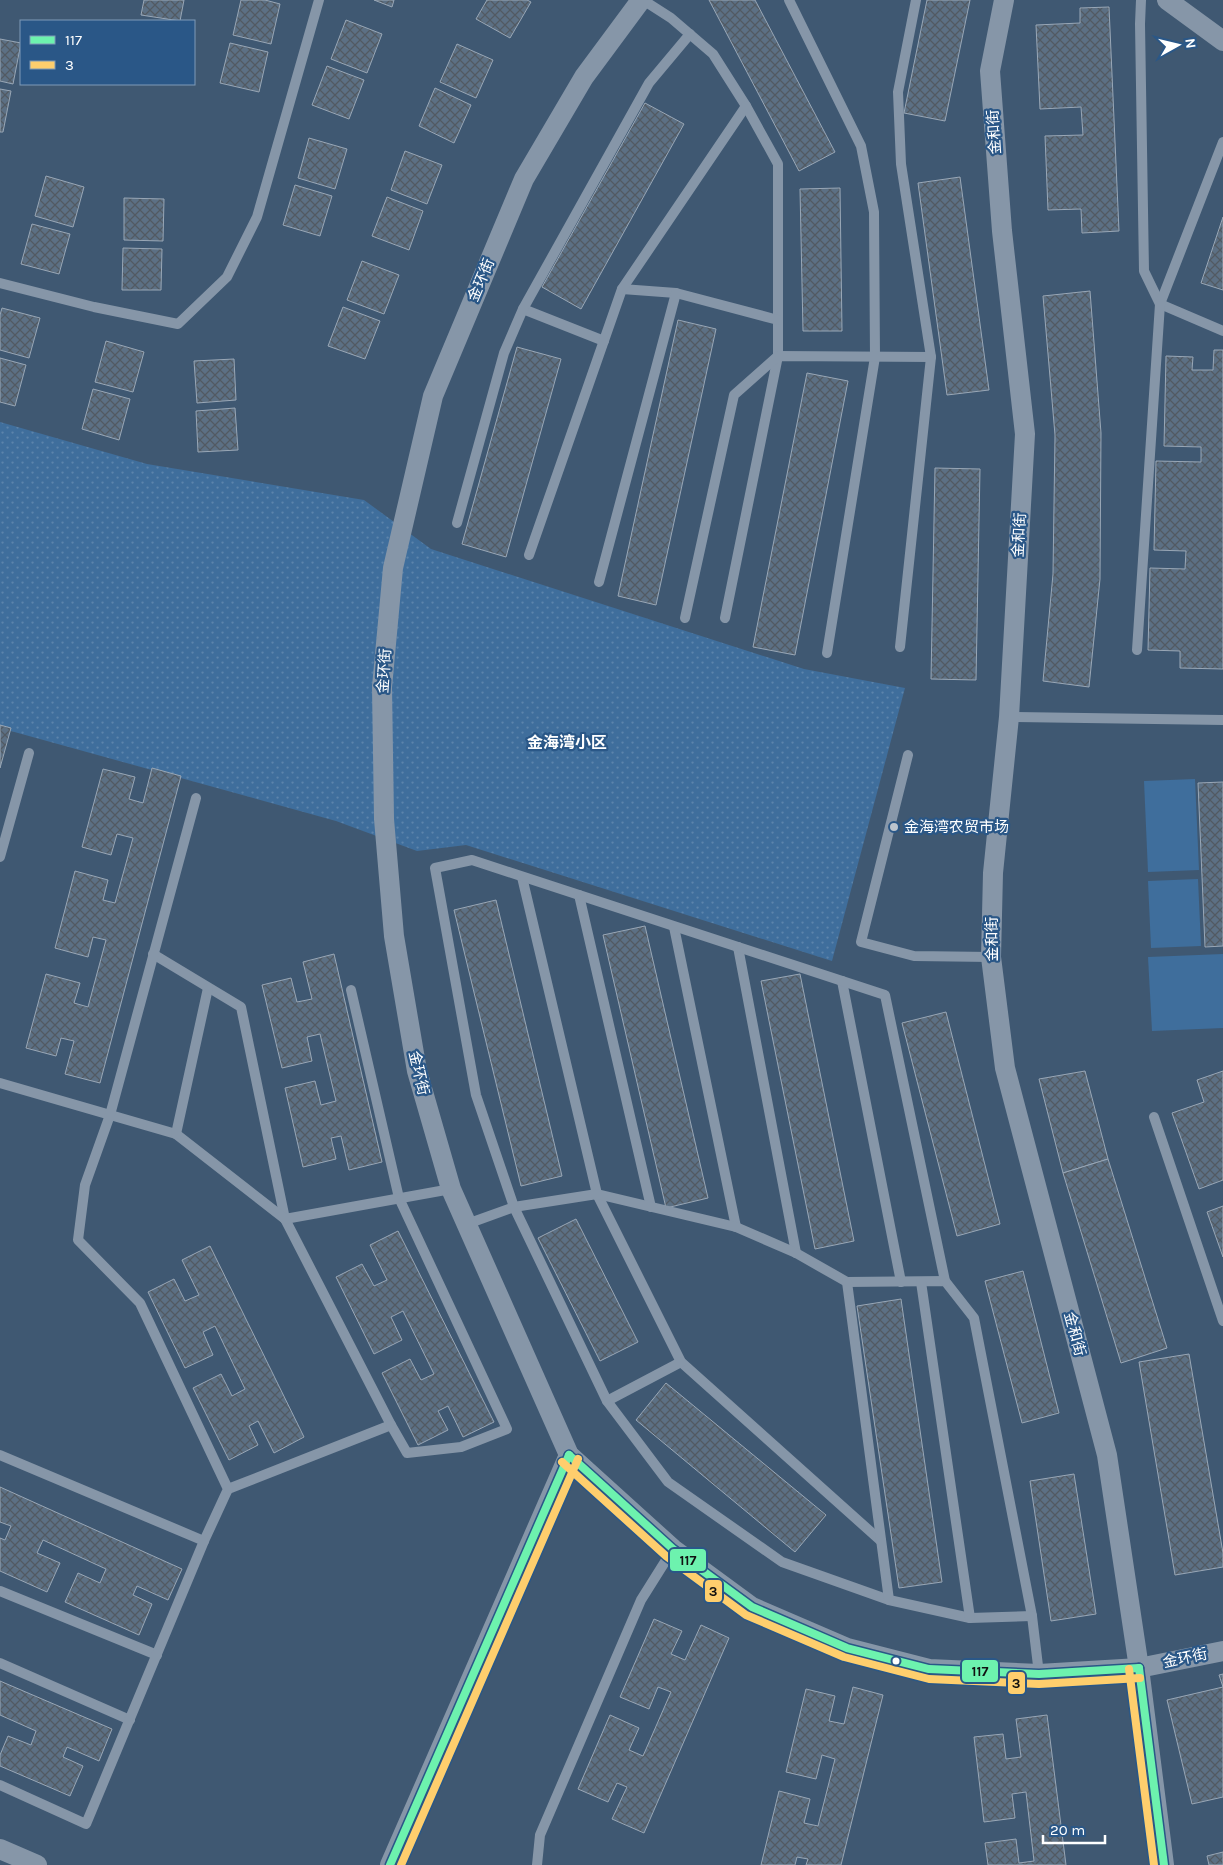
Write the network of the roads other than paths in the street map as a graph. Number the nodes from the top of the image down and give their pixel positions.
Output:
1 (319, 0) edge
2 (642, 0) edge
3 (789, 0) edge
4 (916, 0) edge
5 (1004, 0) edge
6 (1141, 0) edge
7 (1167, 0) edge
8 (690, 34) junction
9 (1223, 40) edge
10 (746, 106) junction
11 (1223, 142) edge
12 (0, 283) edge
13 (622, 290) junction
14 (676, 293) junction
15 (1160, 304) junction
16 (523, 309) junction
17 (778, 320) junction
18 (1223, 331) edge
19 (604, 341) junction
20 (778, 356) junction
21 (875, 357) junction
22 (931, 357) junction
23 (457, 523) dead end
24 (529, 555) dead end
25 (599, 582) dead end
26 (684, 618) dead end
27 (725, 618) dead end
28 (900, 647) dead end
29 (1137, 650) dead end
30 (828, 653) dead end
31 (1009, 717) junction
32 (1223, 720) edge
33 (29, 753) dead end
34 (908, 755) dead end
35 (196, 798) dead end
36 (0, 857) edge
37 (522, 877) junction
38 (579, 895) junction
39 (674, 927) junction
40 (738, 947) junction
41 (153, 954) junction
42 (991, 957) junction
43 (842, 981) junction
44 (208, 988) junction
45 (351, 990) dead end
46 (0, 1083) edge
47 (110, 1115) junction
48 (1154, 1117) dead end
49 (176, 1134) junction
50 (451, 1189) junction
51 (597, 1194) junction
52 (399, 1198) junction
53 (514, 1207) junction
54 (651, 1207) junction
55 (285, 1219) junction
56 (467, 1224) junction
57 (736, 1227) junction
58 (796, 1254) junction
59 (945, 1281) junction
60 (847, 1282) junction
61 (901, 1282) junction
62 (922, 1282) junction
63 (1223, 1321) edge
64 (682, 1362) junction
65 (607, 1402) junction
66 (391, 1424) junction
67 (0, 1455) edge
68 (569, 1455) junction
69 (228, 1489) junction
70 (204, 1541) junction
71 (881, 1541) junction
72 (673, 1550) junction
73 (0, 1591) edge
74 (889, 1600) junction
75 (1032, 1616) junction
76 (970, 1618) junction
77 (1223, 1650) edge
78 (156, 1655) junction
79 (0, 1663) edge
80 (1139, 1668) junction
81 (1039, 1674) junction
82 (130, 1720) junction
83 (0, 1785) edge
84 (0, 1849) edge
85 (37, 1865) edge
86 (390, 1865) edge
87 (538, 1865) edge
88 (1164, 1865) edge

1 - 12 lane
2 - 8 lane
2 - 50 street, 金环街
3 - 21 lane
4 - 22 lane
5 - 31 street, 金和街
6 - 15 lane
7 - 9 street
8 - 10 lane
8 - 16 lane
10 - 13 lane
10 - 17 lane
11 - 15 lane
13 - 14 lane
13 - 19 lane
14 - 17 lane
14 - 25 lane
15 - 18 lane
15 - 29 lane
16 - 19 lane
16 - 23 lane
17 - 20 lane
19 - 24 lane
20 - 21 lane
20 - 26 lane
20 - 27 lane
21 - 22 lane
21 - 30 lane
22 - 28 lane
31 - 32 lane
31 - 42 street, 金和街
33 - 36 lane
34 - 42 lane
35 - 41 lane
37 - 38 lane
37 - 51 lane
37 - 53 lane
38 - 39 lane
38 - 54 lane
39 - 40 lane
39 - 57 lane
40 - 43 lane
40 - 58 lane
41 - 44 lane
41 - 47 lane
42 - 80 street, 金和街
43 - 59 lane
43 - 61 lane
44 - 49 lane
44 - 55 lane
45 - 52 lane
46 - 47 lane
47 - 49 lane
47 - 69 lane
48 - 63 lane
49 - 55 lane
50 - 52 lane
50 - 56 street, 金环街
51 - 53 lane
51 - 54 lane
51 - 64 lane
52 - 55 lane
52 - 66 lane
53 - 56 lane
53 - 65 lane
54 - 57 lane
55 - 66 lane
56 - 68 street, 金环街
57 - 58 lane
58 - 60 lane
59 - 62 lane
59 - 75 lane
60 - 61 lane
60 - 71 lane
61 - 62 lane
62 - 76 lane
64 - 65 lane
64 - 71 lane
65 - 74 lane
66 - 69 lane
67 - 70 lane
68 - 72 street, 金环街
68 - 86 street
69 - 70 lane
70 - 78 lane
71 - 74 lane
72 - 81 street, 金环街
72 - 87 lane
73 - 78 lane
74 - 76 lane
75 - 76 lane
75 - 81 lane
77 - 80 street, 金环街
78 - 82 lane
79 - 82 lane
80 - 81 street, 金环街
80 - 88 street, 金和街
82 - 83 lane
84 - 85 street

